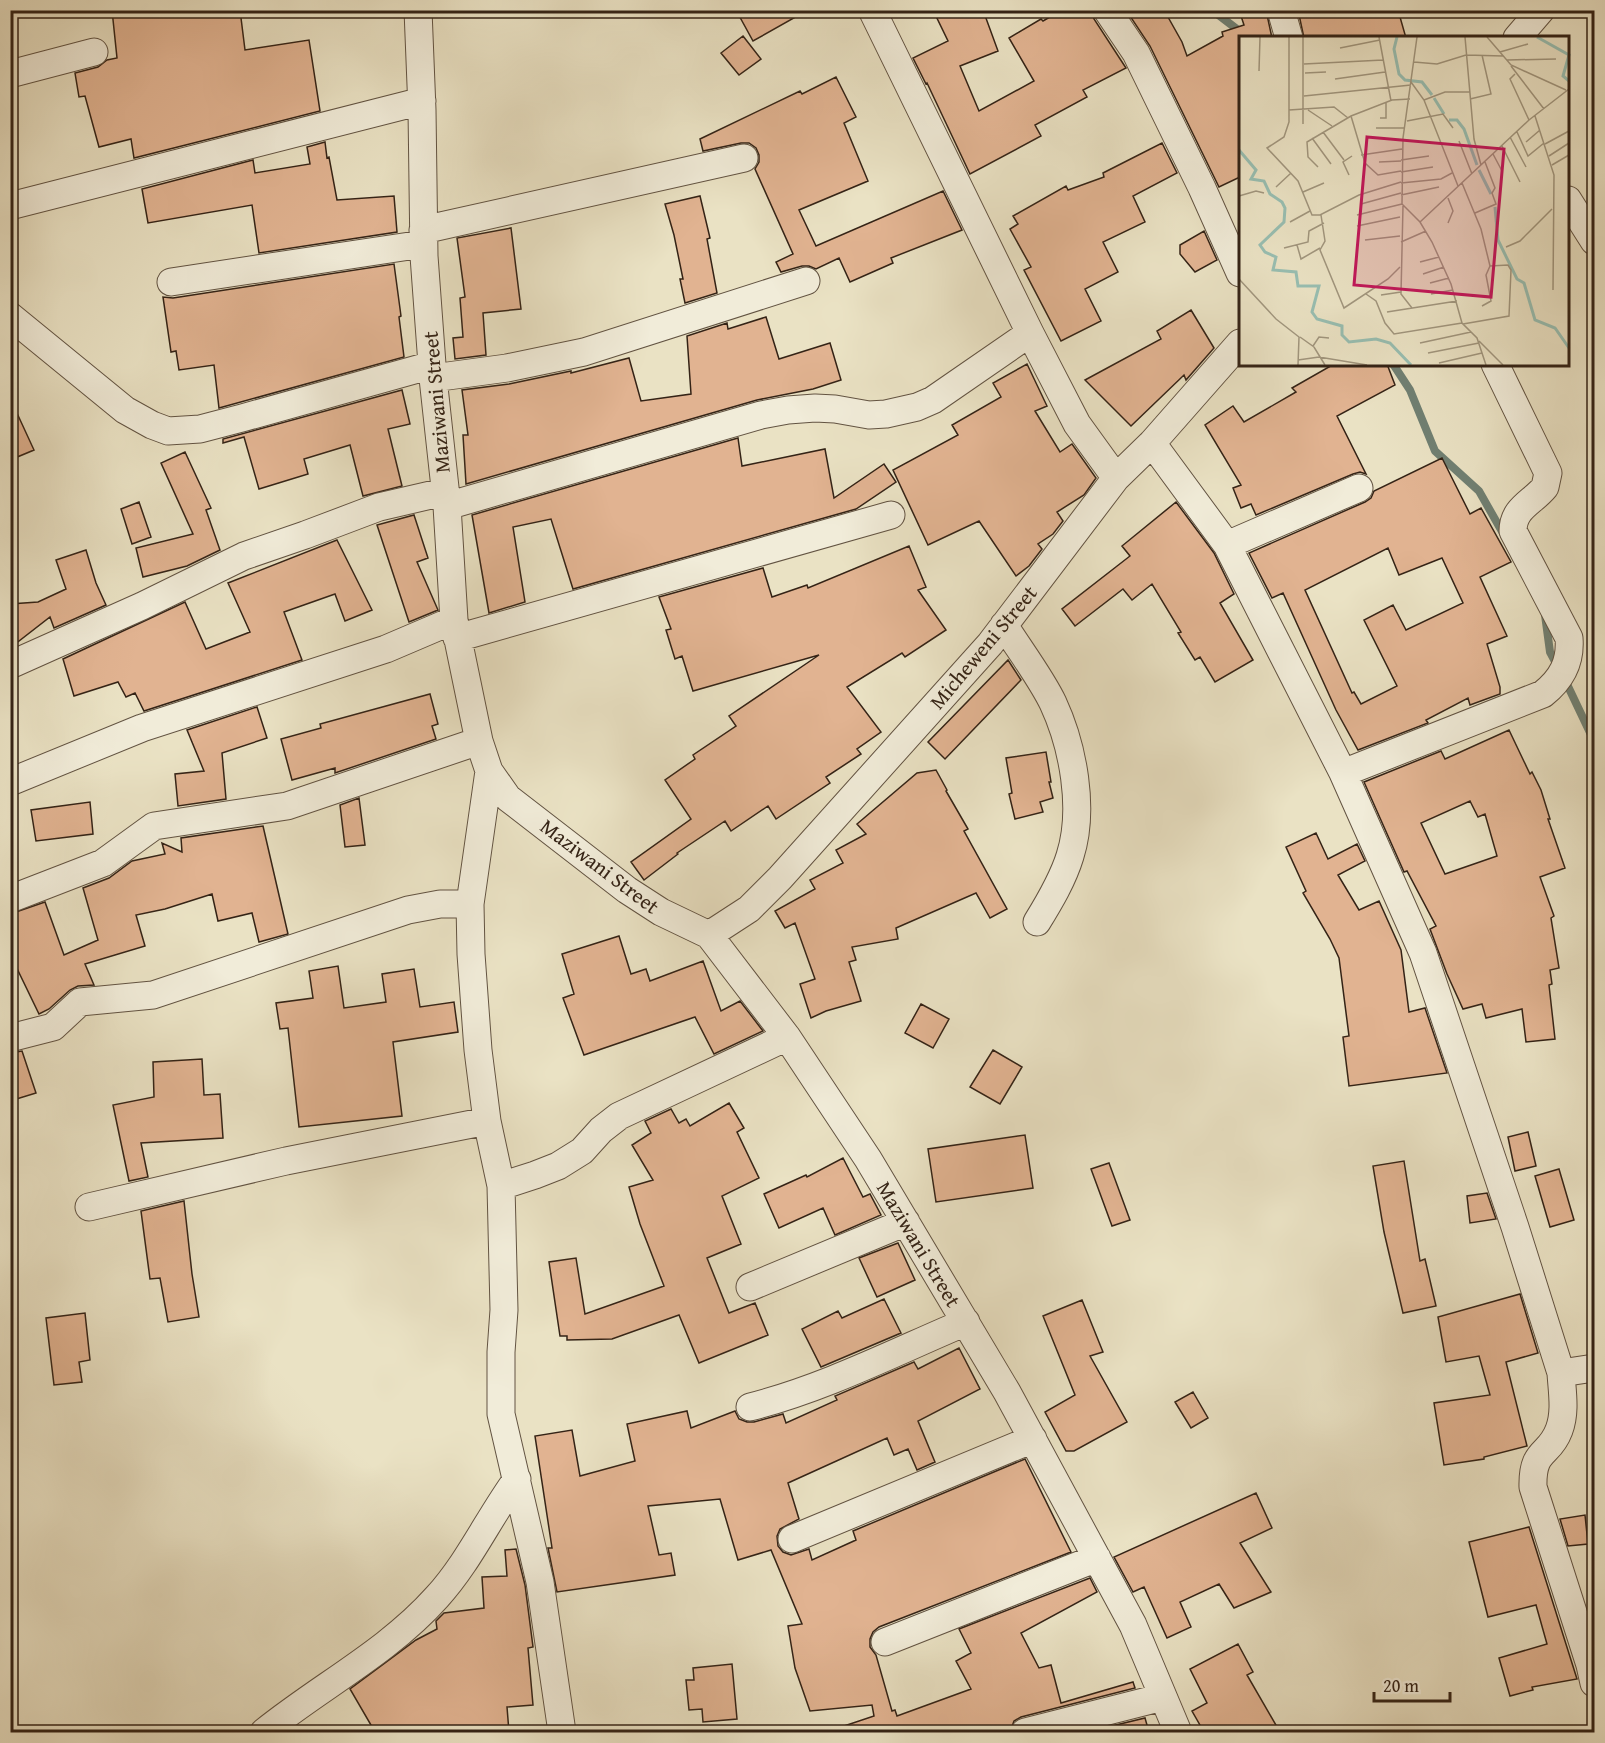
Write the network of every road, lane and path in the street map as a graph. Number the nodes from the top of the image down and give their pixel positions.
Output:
1 (418, 10) edge
2 (872, 10) edge
3 (1107, 10) edge
4 (1281, 10) edge
5 (1541, 10) edge
6 (1288, 36) edge
7 (1519, 36) edge
8 (94, 52) dead end
9 (10, 74) edge
10 (422, 101) junction
11 (744, 158) dead end
12 (1569, 202) edge
13 (10, 206) edge
14 (423, 237) junction
15 (1594, 241) edge
16 (1239, 271) edge
17 (806, 281) dead end
18 (171, 282) dead end
19 (10, 316) edge
20 (1030, 333) junction
21 (1239, 344) edge
22 (1496, 366) edge
23 (433, 371) junction
24 (1152, 442) junction
25 (1116, 478) junction
26 (1359, 488) dead end
27 (446, 499) junction
28 (891, 515) dead end
29 (1227, 545) junction
30 (1004, 625) junction
31 (456, 629) junction
32 (10, 665) edge
33 (479, 741) junction
34 (489, 771) junction
35 (1343, 773) junction
36 (10, 782) edge
37 (10, 899) edge
38 (470, 904) junction
39 (1037, 922) dead end
40 (710, 935) junction
41 (787, 1037) junction
42 (10, 1038) edge
43 (487, 1121) junction
44 (501, 1186) junction
45 (89, 1207) dead end
46 (906, 1222) junction
47 (750, 1287) dead end
48 (966, 1322) junction
49 (1594, 1368) edge
50 (1560, 1373) junction
51 (750, 1407) dead end
52 (1033, 1439) junction
53 (517, 1479) junction
54 (792, 1539) dead end
55 (1097, 1558) junction
56 (885, 1642) dead end
57 (1594, 1683) edge
58 (1163, 1697) junction
59 (264, 1732) edge
60 (562, 1732) edge
61 (1024, 1732) edge
62 (1178, 1732) edge

1 - 10 street, Maziwani Street
2 - 20 street
3 - 16 street
4 - 6 street
5 - 7 street
8 - 9 street
10 - 13 street
10 - 14 street, Maziwani Street
11 - 14 street
12 - 15 street
14 - 18 street
14 - 23 street, Maziwani Street
17 - 23 street
19 - 23 street
20 - 25 street
20 - 27 street
21 - 24 street, Micheweni Street
22 - 35 street
23 - 27 street, Maziwani Street
24 - 25 street, Micheweni Street
24 - 29 street
25 - 30 street, Micheweni Street
26 - 29 street
27 - 31 street, Maziwani Street
27 - 32 street
28 - 31 street
29 - 35 street
30 - 39 street
30 - 40 street, Micheweni Street
31 - 33 street, Maziwani Street
31 - 36 street
33 - 34 street, Maziwani Street
33 - 37 street
34 - 38 street
34 - 40 street, Maziwani Street
35 - 50 street
38 - 42 street
38 - 43 street
40 - 41 street, Maziwani Street
41 - 44 street
41 - 46 street, Maziwani Street
43 - 44 street
43 - 45 street
44 - 53 street
46 - 47 street
46 - 48 street, Maziwani Street
48 - 51 street
48 - 52 street, Maziwani Street
49 - 50 street
50 - 57 street
52 - 54 street
52 - 55 street, Maziwani Street
53 - 59 street
53 - 60 street
55 - 56 street
55 - 58 street, Maziwani Street
58 - 61 street
58 - 62 street, Maziwani Street

